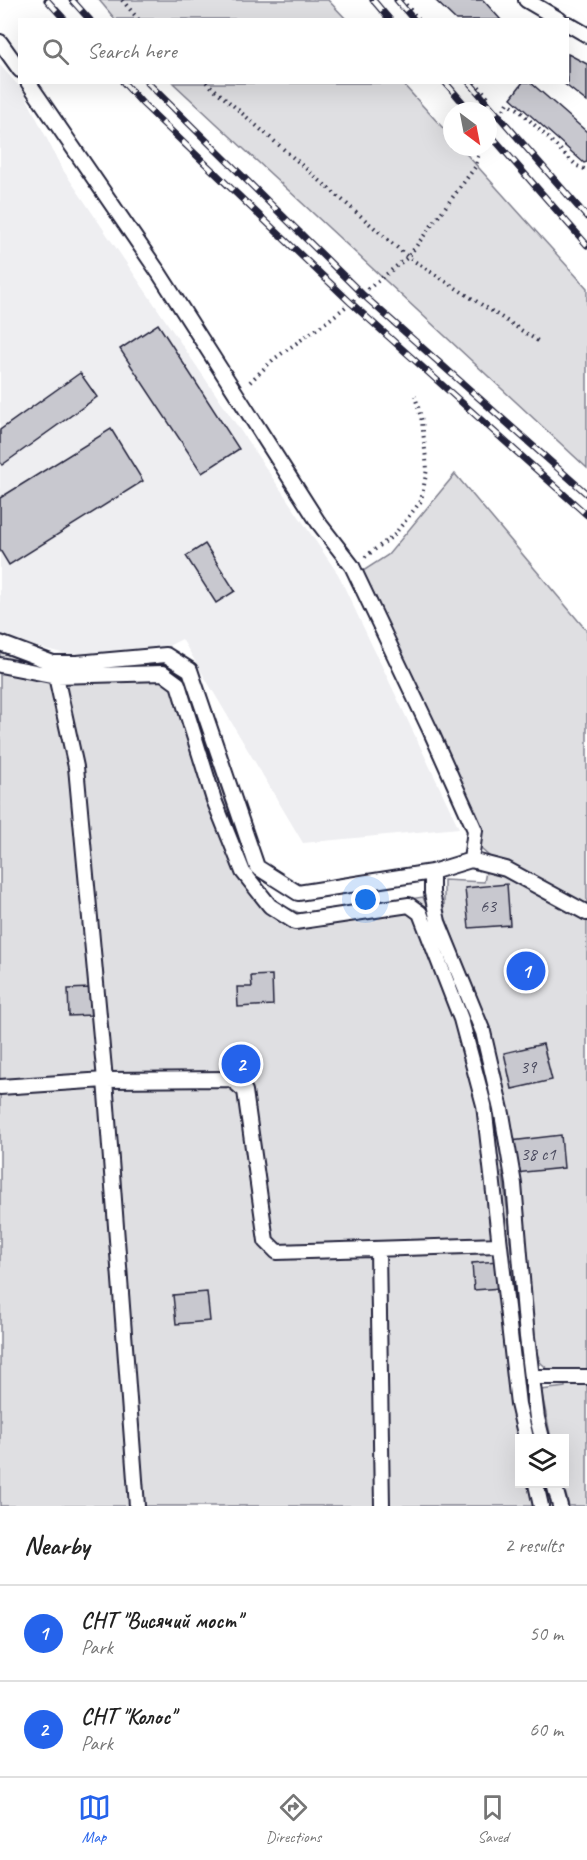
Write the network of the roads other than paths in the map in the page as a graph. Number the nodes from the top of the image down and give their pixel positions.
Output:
1 (526, 0) edge
2 (557, 18) edge
3 (569, 25) edge
4 (587, 35) edge
5 (0, 42) edge
6 (18, 67) edge
7 (29, 84) edge
8 (0, 643) edge
9 (0, 664) edge
10 (56, 676) junction
11 (471, 860) junction
12 (432, 872) junction
13 (587, 913) edge
14 (105, 1080) junction
15 (0, 1086) edge
16 (499, 1245) junction
17 (378, 1249) junction
18 (532, 1377) junction
19 (587, 1377) edge
20 (525, 1434) edge
21 (541, 1434) edge
22 (537, 1488) edge
23 (555, 1488) edge
24 (137, 1506) edge
25 (382, 1506) edge
26 (541, 1506) edge
27 (560, 1506) edge

1 - 2 lane
3 - 4 lane
5 - 6 lane
7 - 11 lane
8 - 12 lane
9 - 10 lane
10 - 14 lane
10 - 16 lane
11 - 12 lane
11 - 13 lane
12 - 18 lane
14 - 15 lane
14 - 17 lane
14 - 24 lane
16 - 17 lane
16 - 20 lane
17 - 25 lane
18 - 19 lane
18 - 21 lane
22 - 26 lane
23 - 27 lane

